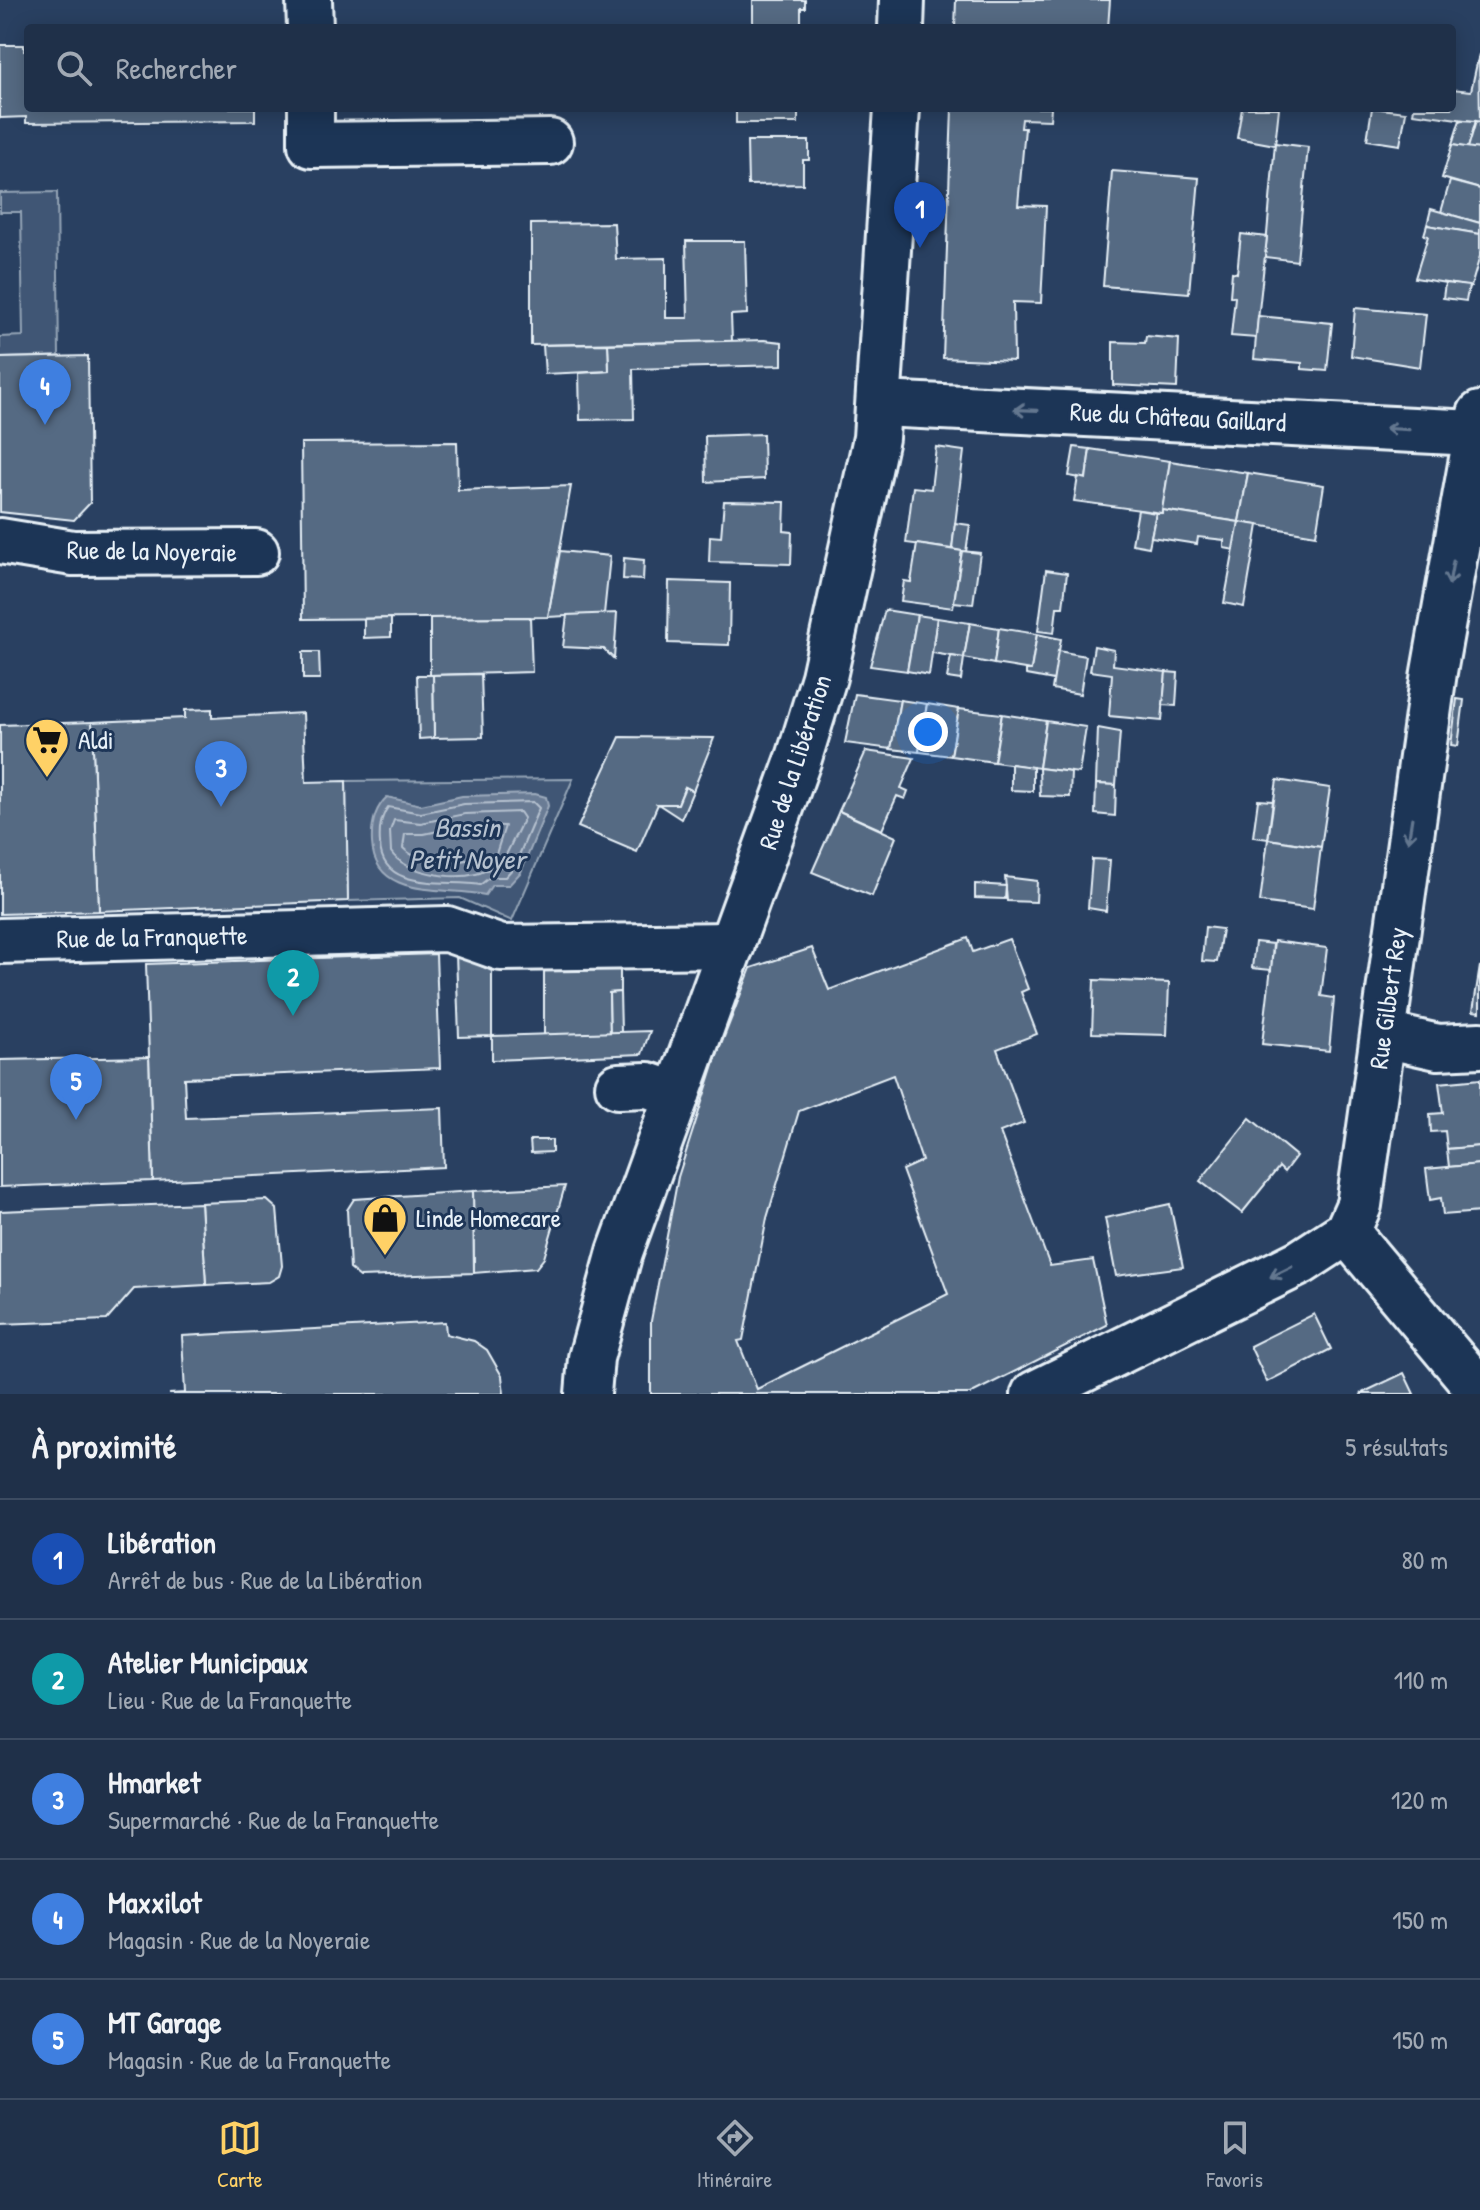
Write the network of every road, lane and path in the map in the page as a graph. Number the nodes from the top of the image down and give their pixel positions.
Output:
1 (309, 0) edge
2 (902, 0) edge
3 (310, 24) edge
4 (901, 24) edge
5 (311, 112) edge
6 (897, 112) edge
7 (550, 142) dead end
8 (881, 404) junction
9 (1478, 424) edge
10 (0, 541) edge
11 (256, 552) dead end
12 (0, 941) edge
13 (732, 945) junction
14 (1384, 1035) junction
15 (1480, 1045) edge
16 (618, 1086) dead end
17 (677, 1095) junction
18 (1347, 1232) junction
19 (585, 1382) edge
20 (1480, 1391) edge
21 (1034, 1394) edge

1 - 3 street
2 - 4 street
5 - 7 street
6 - 8 street, Rue de la Libération
9 -> 8 street, Rue du Château Gaillard
8 - 13 street, Rue de la Libération
9 -> 14 street, Rue Gilbert Rey
10 - 11 street, Rue de la Noyeraie
12 - 13 street, Rue de la Franquette
13 - 17 street, Rue de la Libération
14 - 15 street
14 - 18 street, Rue Gilbert Rey
16 - 17 street
17 - 19 street, Rue de la Libération
18 - 20 street
18 -> 21 street

